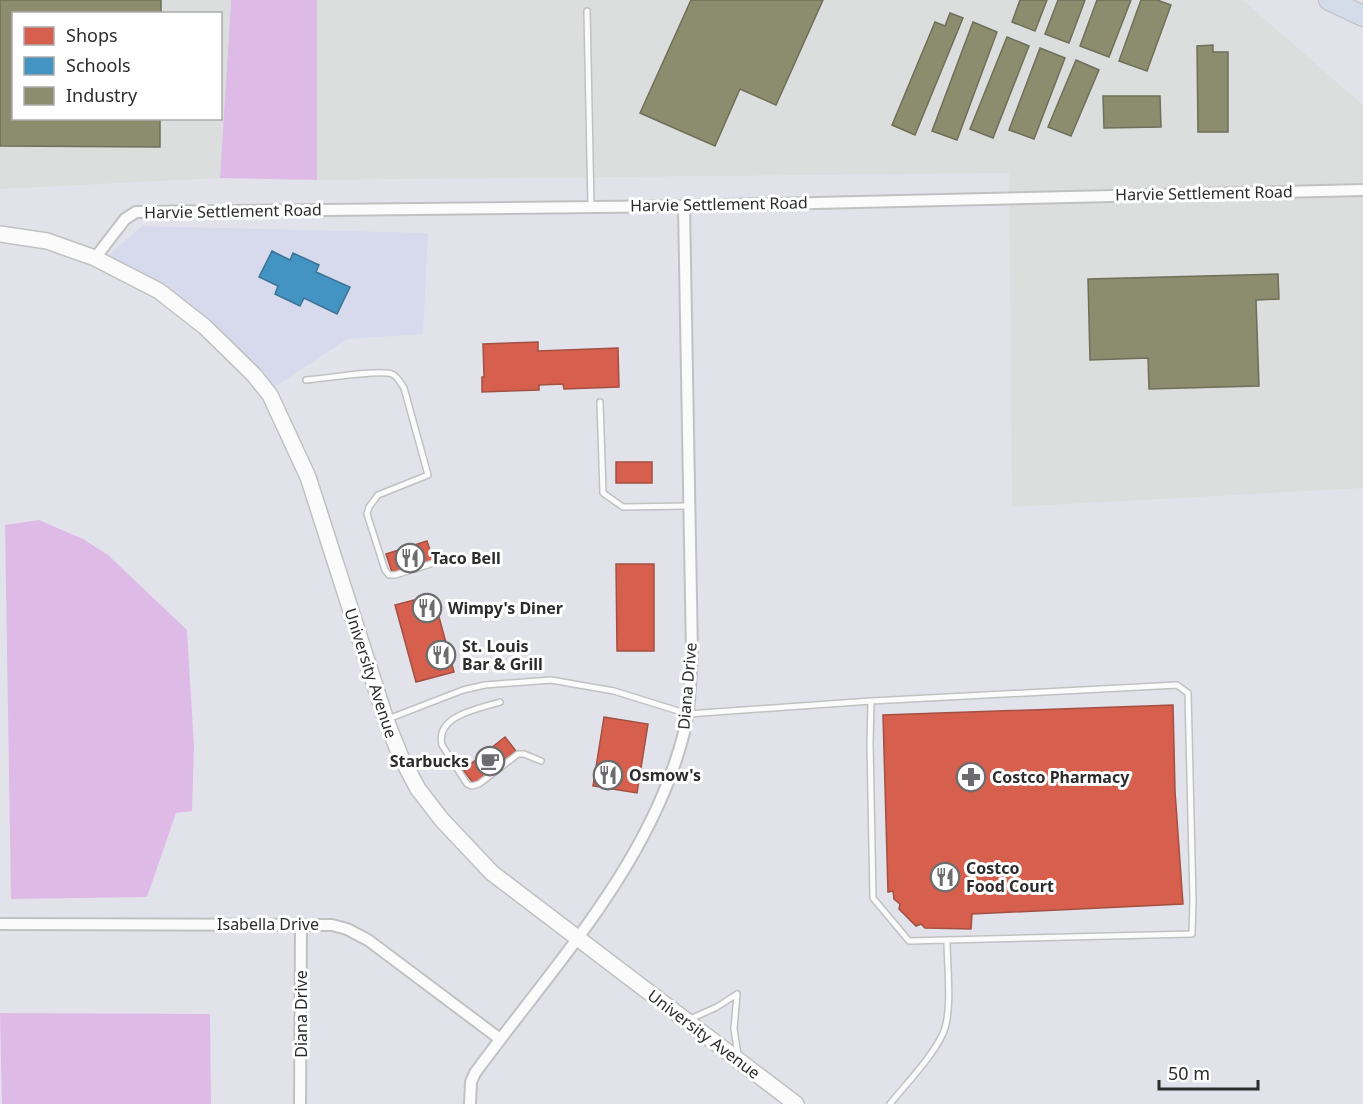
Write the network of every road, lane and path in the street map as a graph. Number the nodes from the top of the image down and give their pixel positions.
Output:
1 (1329, 0) edge
2 (587, 11) dead end
3 (1363, 16) edge
4 (1363, 190) edge
5 (684, 206) junction
6 (591, 207) junction
7 (0, 234) edge
8 (95, 258) junction
9 (306, 380) dead end
10 (600, 402) dead end
11 (689, 506) junction
12 (450, 558) dead end
13 (871, 701) junction
14 (500, 702) dead end
15 (688, 714) junction
16 (386, 720) junction
17 (541, 761) dead end
18 (0, 924) edge
19 (301, 924) junction
20 (576, 938) junction
21 (947, 939) junction
22 (686, 1021) junction
23 (500, 1039) junction
24 (740, 1060) junction
25 (300, 1104) edge
26 (470, 1104) edge
27 (796, 1104) edge
28 (890, 1104) edge

1 - 3 highway
2 - 6 lane
4 - 5 street, Harvie Settlement Road
5 - 6 street, Harvie Settlement Road
5 - 11 street, Diana Drive
6 - 8 street, Harvie Settlement Road
7 - 8 street, University Avenue
8 - 16 street, University Avenue
9 - 12 lane
10 - 11 lane
11 - 15 street, Diana Drive
13 - 15 lane
13 - 21 lane
13 - 21 lane
14 - 17 lane
15 - 16 lane
15 - 20 street, Diana Drive
16 - 20 street, University Avenue
18 - 19 street, Isabella Drive
19 - 23 street, Isabella Drive
19 - 25 street, Diana Drive
20 - 22 street, University Avenue
20 - 23 street, Diana Drive
21 - 28 lane
22 - 24 street, University Avenue
22 - 24 lane
23 - 26 street, Diana Drive
24 - 27 street, University Avenue

